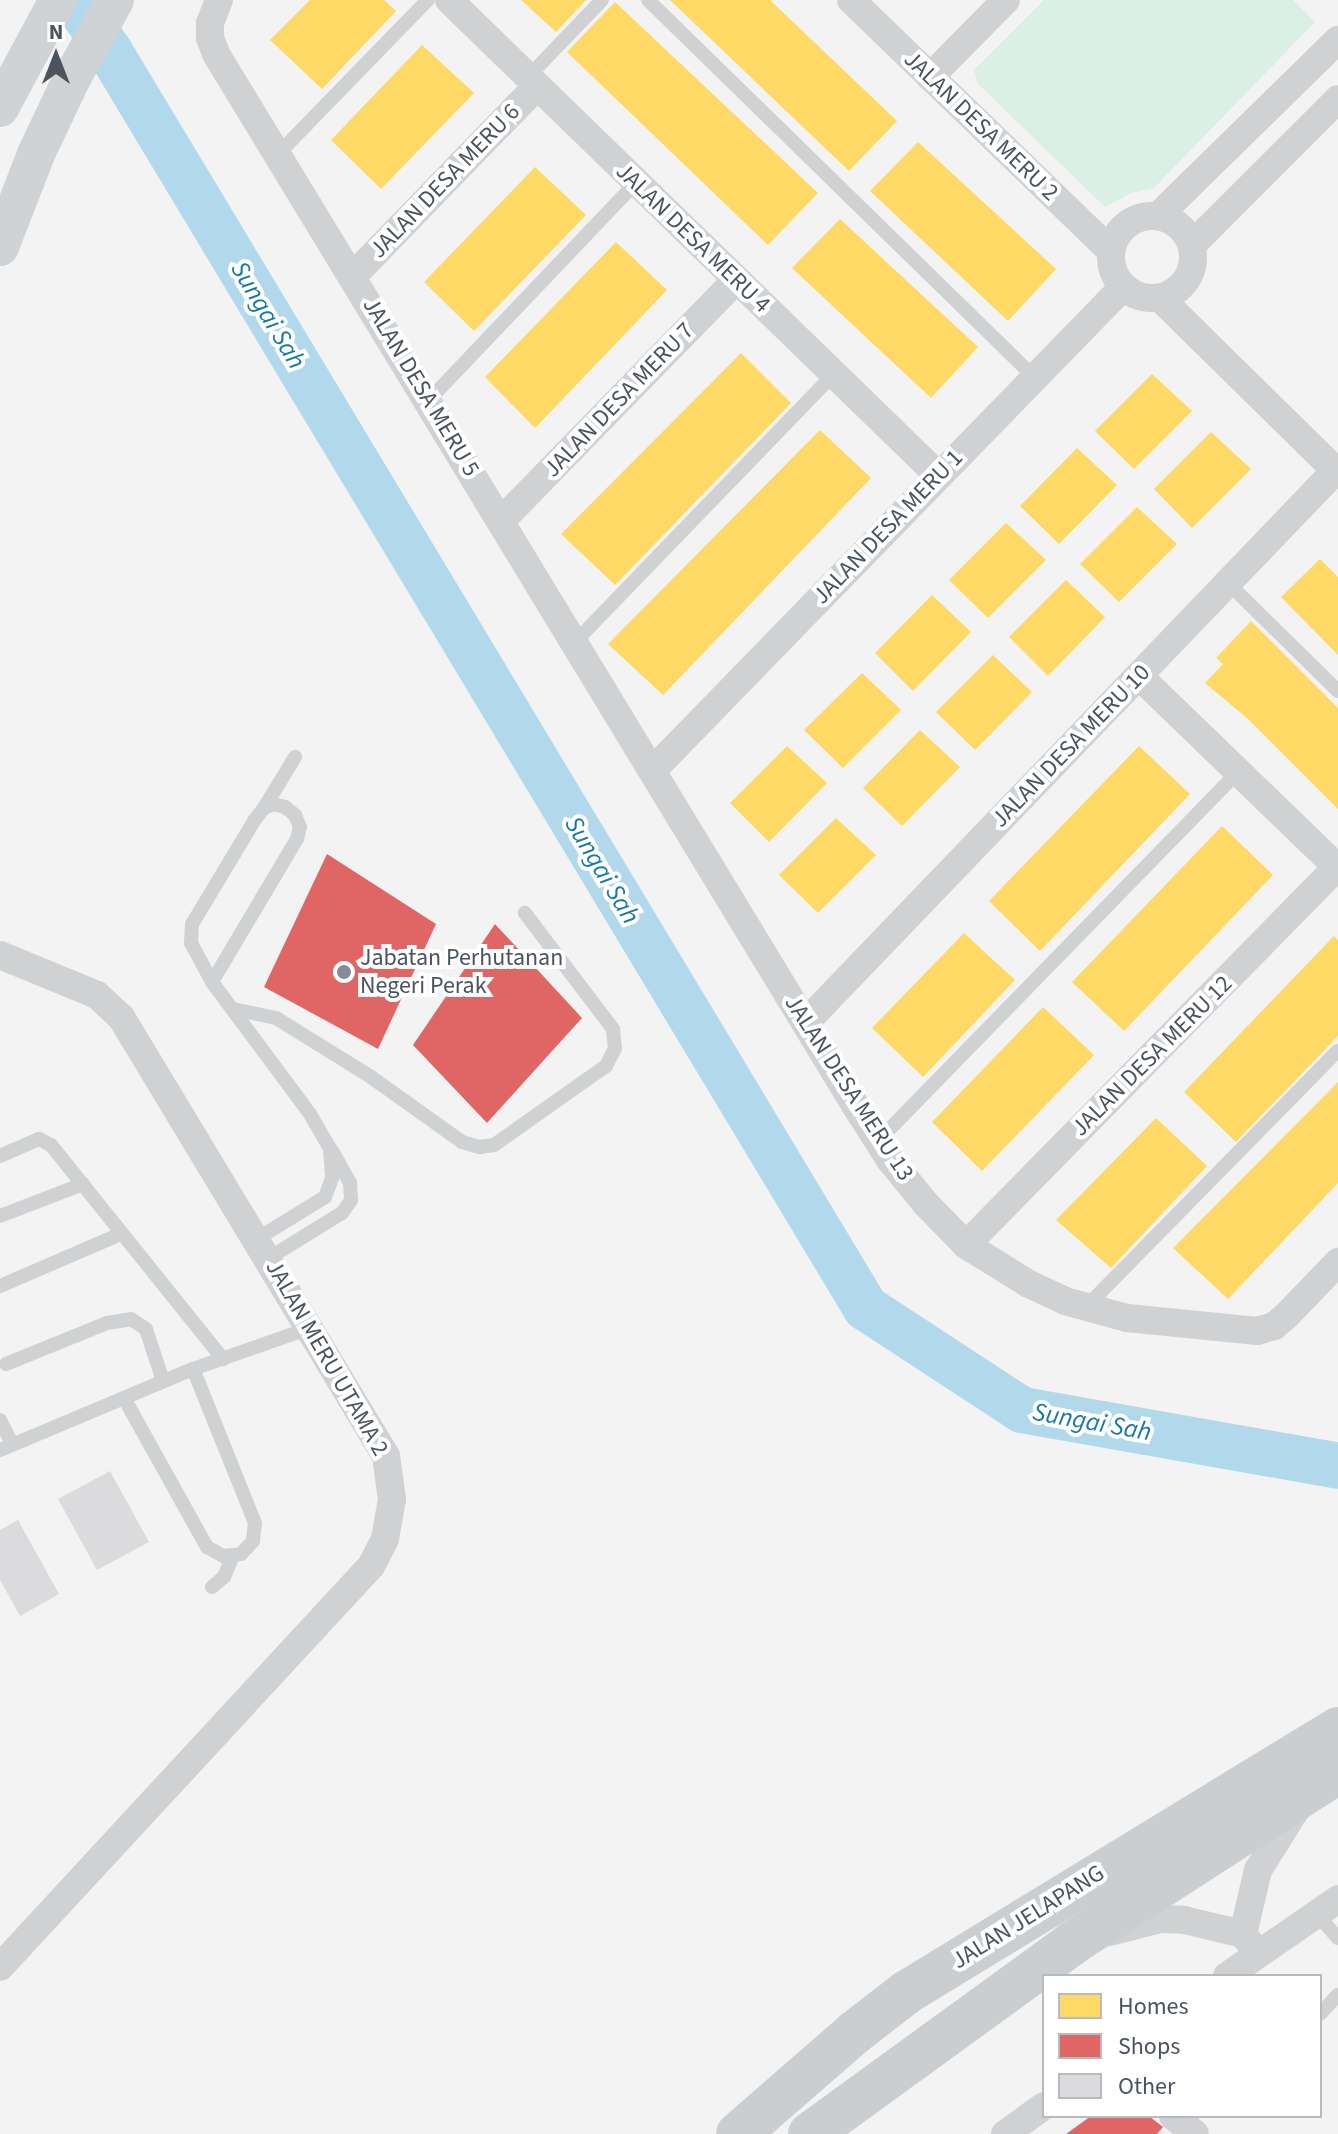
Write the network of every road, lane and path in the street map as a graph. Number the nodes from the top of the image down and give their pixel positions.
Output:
1 (58, 0) edge
2 (115, 0) edge
3 (219, 0) edge
4 (428, 0) edge
5 (449, 0) edge
6 (602, 0) edge
7 (648, 0) edge
8 (851, 0) edge
9 (1006, 0) edge
10 (1338, 40) edge
11 (930, 77) junction
12 (531, 82) junction
13 (1338, 99) edge
14 (0, 108) edge
15 (1241, 133) junction
16 (278, 154) junction
17 (1273, 163) junction
18 (636, 183) junction
19 (1158, 216) junction
20 (1192, 245) junction
21 (0, 247) edge
22 (1111, 251) junction
23 (353, 276) junction
24 (736, 280) junction
25 (1123, 287) junction
26 (1160, 298) junction
27 (834, 374) junction
28 (1034, 377) junction
29 (429, 400) junction
30 (1337, 470) edge
31 (938, 475) junction
32 (502, 520) junction
33 (1228, 583) junction
34 (576, 641) junction
35 (1139, 676) junction
36 (1338, 691) edge
37 (295, 757) dead end
38 (654, 769) junction
39 (1238, 772) junction
40 (264, 808) junction
41 (1338, 868) edge
42 (525, 913) dead end
43 (0, 955) edge
44 (212, 982) junction
45 (233, 1009) junction
46 (806, 1022) junction
47 (1338, 1051) edge
48 (878, 1141) junction
49 (330, 1148) junction
50 (0, 1156) edge
51 (83, 1184) junction
52 (0, 1216) edge
53 (121, 1234) junction
54 (966, 1245) junction
55 (263, 1249) junction
56 (1338, 1262) edge
57 (0, 1286) edge
58 (1085, 1307) junction
59 (311, 1328) junction
60 (223, 1359) junction
61 (6, 1364) dead end
62 (193, 1369) junction
63 (163, 1381) junction
64 (124, 1398) junction
65 (0, 1420) edge
66 (6, 1447) edge
67 (233, 1556) junction
68 (212, 1587) dead end
69 (1338, 1729) edge
70 (1326, 1779) edge
71 (1327, 1906) edge
72 (1338, 1938) edge
73 (1074, 1942) junction
74 (1250, 1944) junction
75 (0, 1967) edge
76 (1228, 1974) edge
77 (1338, 1995) edge
78 (1322, 2012) edge
79 (1042, 2107) edge
80 (738, 2134) edge
81 (810, 2134) edge
82 (1005, 2134) edge

1 - 14 main road
2 - 21 main road
3 - 16 street, JALAN DESA MERU 5
4 - 16 lane
5 - 12 street, JALAN DESA MERU 4
6 - 12 lane
7 - 28 lane
8 - 11 street, JALAN DESA MERU 2
9 - 11 street
10 - 15 street
11 - 22 street, JALAN DESA MERU 2
12 - 18 street, JALAN DESA MERU 4
12 - 23 street, JALAN DESA MERU 6
13 - 17 street
15 - 17 street
15 - 19 street
16 - 23 street, JALAN DESA MERU 5
17 - 20 street
18 - 24 street, JALAN DESA MERU 4
18 - 29 lane
19 - 20 street
19 - 22 street
20 - 26 street
22 - 25 street
23 - 29 street, JALAN DESA MERU 5
24 - 27 street, JALAN DESA MERU 4
24 - 32 street, JALAN DESA MERU 7
25 - 26 street
25 - 28 street, JALAN DESA MERU 1
26 - 30 street
27 - 31 street, JALAN DESA MERU 4
27 - 34 lane
28 - 31 street, JALAN DESA MERU 1
29 - 32 street, JALAN DESA MERU 5
30 - 33 street, JALAN DESA MERU 10
31 - 38 street, JALAN DESA MERU 1
32 - 34 street, JALAN DESA MERU 5
33 - 35 street, JALAN DESA MERU 10
33 - 36 lane
34 - 38 street, JALAN DESA MERU 5
35 - 39 street
35 - 46 street, JALAN DESA MERU 10
37 - 40 lane
38 - 46 street, JALAN DESA MERU 13
39 - 41 street
39 - 48 lane
40 - 44 lane
40 - 44 lane
41 - 54 street, JALAN DESA MERU 12
42 - 45 lane
43 - 55 street, JALAN MERU UTAMA 2
44 - 45 lane
45 - 49 lane
46 - 48 street, JALAN DESA MERU 13
47 - 58 lane
48 - 54 street, JALAN DESA MERU 13
49 - 55 lane
49 - 55 lane
50 - 51 lane
51 - 52 lane
51 - 53 lane
53 - 57 lane
53 - 60 lane
54 - 58 street, JALAN DESA MERU 13
55 - 59 street, JALAN MERU UTAMA 2
56 - 58 street, JALAN DESA MERU 13
59 - 60 lane
59 - 75 street, JALAN MERU UTAMA 2
60 - 62 lane
61 - 63 lane
62 - 63 lane
62 - 67 lane
63 - 64 lane
64 - 66 lane
64 - 67 lane
65 - 66 lane
67 - 68 lane
69 - 80 main road, JALAN JELAPANG
70 - 73 main road, JALAN JELAPANG
70 - 74 street
71 - 72 lane
71 - 74 street
73 - 74 street
73 - 81 main road, JALAN JELAPANG
74 - 76 street
77 - 78 lane
79 - 82 street

